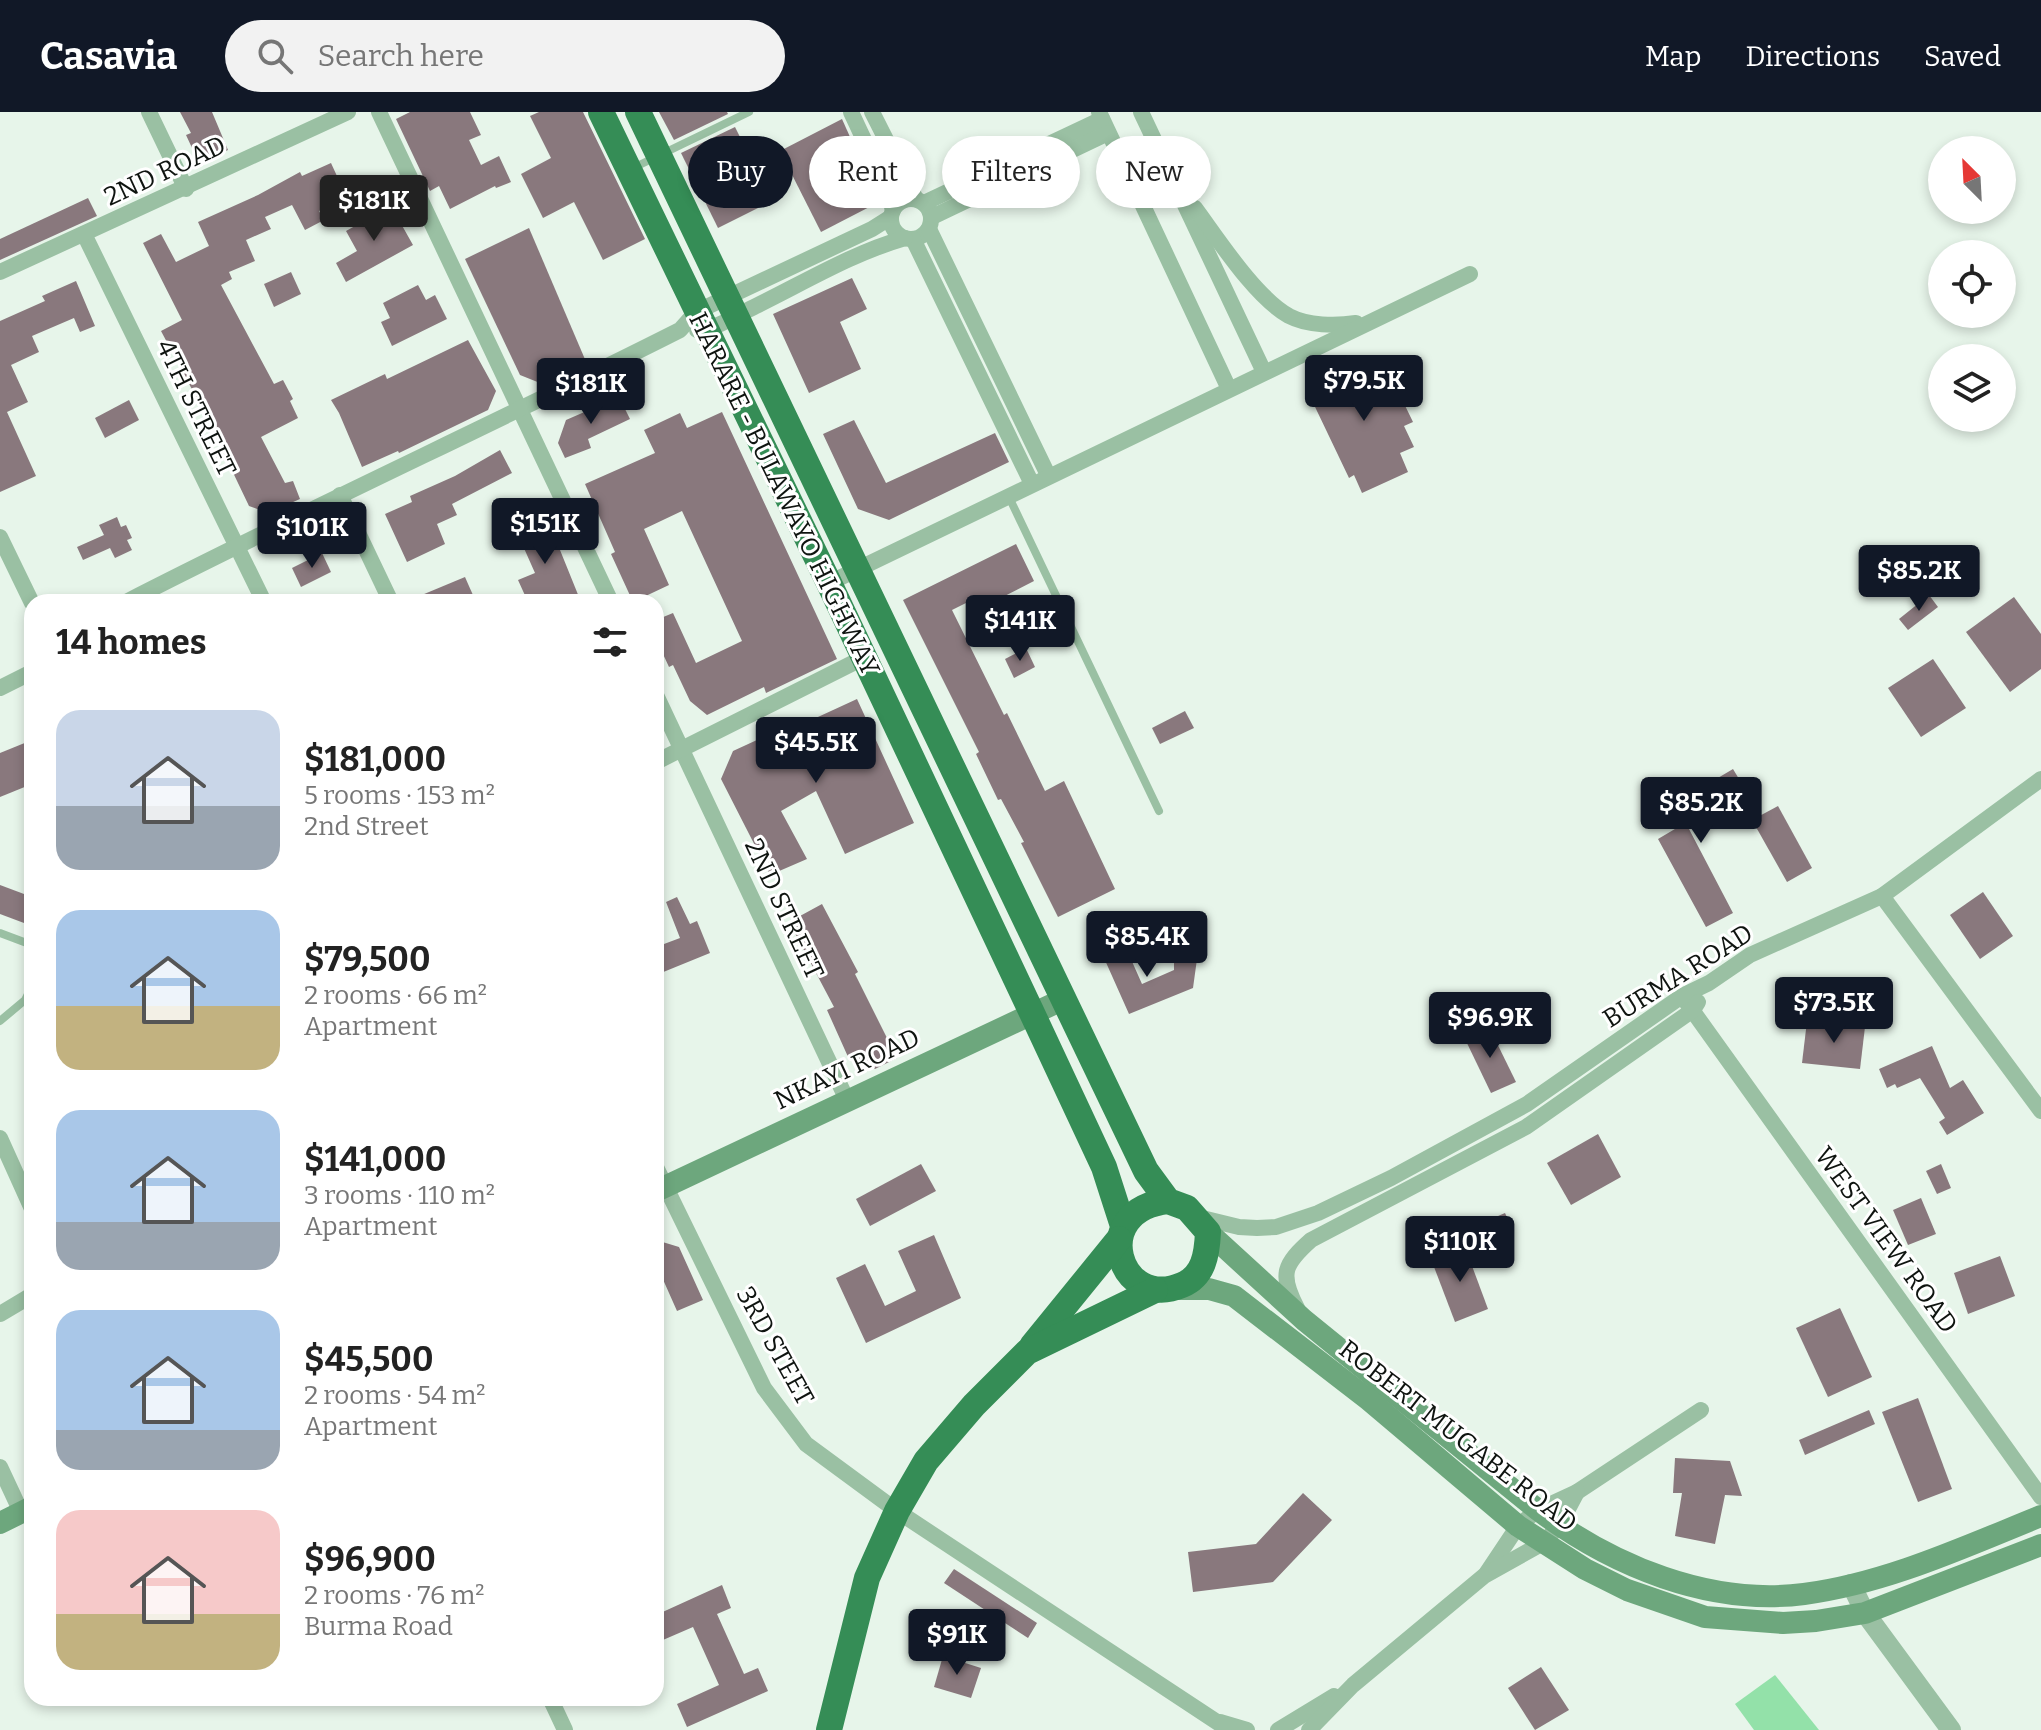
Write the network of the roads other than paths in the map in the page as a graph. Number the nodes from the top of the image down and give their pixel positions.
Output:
1 (149, 112) edge
2 (348, 112) edge
3 (379, 112) edge
4 (601, 112) edge
5 (638, 112) edge
6 (749, 112) edge
7 (851, 112) edge
8 (872, 112) edge
9 (1141, 112) edge
10 (1103, 121) edge
11 (1152, 136) edge
12 (659, 155) junction
13 (628, 170) junction
14 (186, 189) junction
15 (1186, 208) edge
16 (1194, 208) edge
17 (925, 212) junction
18 (892, 213) junction
19 (84, 234) junction
20 (909, 239) junction
21 (0, 272) edge
22 (1470, 274) dead end
23 (732, 307) junction
24 (1373, 320) junction
25 (693, 324) junction
26 (1264, 372) junction
27 (1229, 389) junction
28 (520, 411) junction
29 (784, 414) junction
30 (753, 429) junction
31 (1048, 475) junction
32 (1032, 484) junction
33 (340, 495) junction
34 (1008, 495) junction
35 (0, 537) edge
36 (236, 545) junction
37 (859, 569) junction
38 (829, 583) junction
39 (28, 594) edge
40 (141, 594) edge
41 (260, 594) edge
42 (387, 594) edge
43 (607, 594) edge
44 (863, 658) junction
45 (24, 676) edge
46 (0, 688) edge
47 (664, 712) edge
48 (682, 750) junction
49 (664, 758) edge
50 (2041, 779) edge
51 (1159, 811) dead end
52 (992, 851) junction
53 (962, 865) junction
54 (1882, 896) junction
55 (0, 933) edge
56 (24, 942) edge
57 (1034, 942) junction
58 (1005, 956) junction
59 (1709, 983) junction
60 (1682, 996) junction
61 (1062, 1000) junction
62 (24, 1001) edge
63 (1693, 1010) junction
64 (1032, 1013) junction
65 (0, 1021) edge
66 (847, 1100) junction
67 (2041, 1111) edge
68 (0, 1138) edge
69 (664, 1180) edge
70 (24, 1191) edge
71 (664, 1192) edge
72 (1168, 1201) junction
73 (1202, 1224) junction
74 (1121, 1233) junction
75 (1164, 1289) junction
76 (24, 1300) edge
77 (0, 1314) edge
78 (1304, 1320) junction
79 (1027, 1352) junction
80 (1701, 1410) dead end
81 (0, 1467) edge
82 (1577, 1492) junction
83 (2041, 1497) edge
84 (24, 1507) edge
85 (1538, 1510) junction
86 (897, 1511) junction
87 (24, 1515) edge
88 (2041, 1516) edge
89 (0, 1523) edge
90 (1518, 1526) junction
91 (1559, 1526) junction
92 (1543, 1543) junction
93 (2041, 1545) edge
94 (1484, 1576) junction
95 (1851, 1584) junction
96 (1865, 1613) junction
97 (1353, 1685) junction
98 (554, 1706) edge
99 (1222, 1725) edge
100 (565, 1730) edge
101 (829, 1730) edge
102 (1247, 1730) edge
103 (1278, 1730) edge
104 (1309, 1730) edge
105 (1951, 1730) edge

1 - 14 street
2 - 14 street, 2ND ROAD
3 - 28 street
4 - 13 highway, HARARE - BULAWAYO HIGHWAY
5 - 12 highway, HARARE - BULAWAYO HIGHWAY
6 - 12 lane
7 - 18 street
8 - 17 street
9 - 11 street
10 - 17 street
10 - 27 street
12 - 13 lane
12 - 23 highway, HARARE - BULAWAYO HIGHWAY
13 - 25 highway, HARARE - BULAWAYO HIGHWAY
14 - 19 street, 2ND ROAD
15 - 26 street
16 - 24 street
17 - 18 street
17 - 20 street
17 - 31 street
18 - 20 street
18 - 23 street
19 - 21 street, 2ND ROAD
19 - 36 street, 4TH STREET
20 - 23 street
20 - 32 street
22 - 24 street
23 - 25 street
23 - 29 highway, HARARE - BULAWAYO HIGHWAY
24 - 26 street
25 - 28 street
25 - 30 highway, HARARE - BULAWAYO HIGHWAY
26 - 27 street
27 - 31 street
28 - 33 street
28 - 43 street
29 - 30 highway
29 - 37 highway, HARARE - BULAWAYO HIGHWAY
30 - 38 highway, HARARE - BULAWAYO HIGHWAY
31 - 32 street
32 - 34 street
33 - 36 street
33 - 42 street
34 - 37 street
34 - 51 lane
35 - 39 street
36 - 40 street
36 - 41 street, 4TH STREET
37 - 38 street
37 - 52 highway, HARARE - BULAWAYO HIGHWAY
38 - 44 highway, HARARE - BULAWAYO HIGHWAY
44 - 48 street
44 - 53 highway, HARARE - BULAWAYO HIGHWAY
45 - 46 street
47 - 48 street, 2ND STREET
48 - 49 street
48 - 66 street, 2ND STREET
50 - 54 street, BURMA ROAD
52 - 53 highway
52 - 57 highway, HARARE - BULAWAYO HIGHWAY
53 - 58 highway, HARARE - BULAWAYO HIGHWAY
54 - 59 street, BURMA ROAD
54 - 67 street
55 - 56 lane
57 - 58 highway
57 - 61 highway, HARARE - BULAWAYO HIGHWAY
58 - 64 highway, HARARE - BULAWAYO HIGHWAY
59 - 60 street, BURMA ROAD
59 - 63 street
60 - 63 street, WEST VIEW ROAD
60 - 73 street, BURMA ROAD
61 - 64 main road, NKAYI ROAD
61 - 72 highway, HARARE - BULAWAYO HIGHWAY
62 - 65 lane
63 - 78 street
63 - 83 street, WEST VIEW ROAD
64 - 66 main road, NKAYI ROAD
64 - 74 highway, HARARE - BULAWAYO HIGHWAY
66 - 69 main road, NKAYI ROAD
68 - 70 street
71 - 86 street, 3RD STEET
72 - 73 highway, HARARE - BULAWAYO HIGHWAY
72 - 74 highway
73 - 75 highway
73 - 78 main road, ROBERT MUGABE ROAD
74 - 75 highway, HARARE - BULAWAYO HIGHWAY
74 - 79 highway
75 - 79 highway
75 - 90 main road, ROBERT MUGABE ROAD
76 - 77 street
78 - 85 main road, ROBERT MUGABE ROAD
79 - 86 highway
80 - 82 street
81 - 84 street
82 - 85 street
82 - 91 street
85 - 90 street
85 - 91 main road, ROBERT MUGABE ROAD
86 - 99 street, 3RD STEET
86 - 101 highway
87 - 89 main road
88 - 95 main road, ROBERT MUGABE ROAD
90 - 92 main road, ROBERT MUGABE ROAD
90 - 94 street
91 - 92 street
91 - 95 main road, ROBERT MUGABE ROAD
92 - 94 street
92 - 96 main road, ROBERT MUGABE ROAD
93 - 96 main road, ROBERT MUGABE ROAD
94 - 97 street
95 - 96 street
96 - 105 street
97 - 103 street
97 - 104 street
98 - 100 street
99 - 102 street, 3RD STEET

